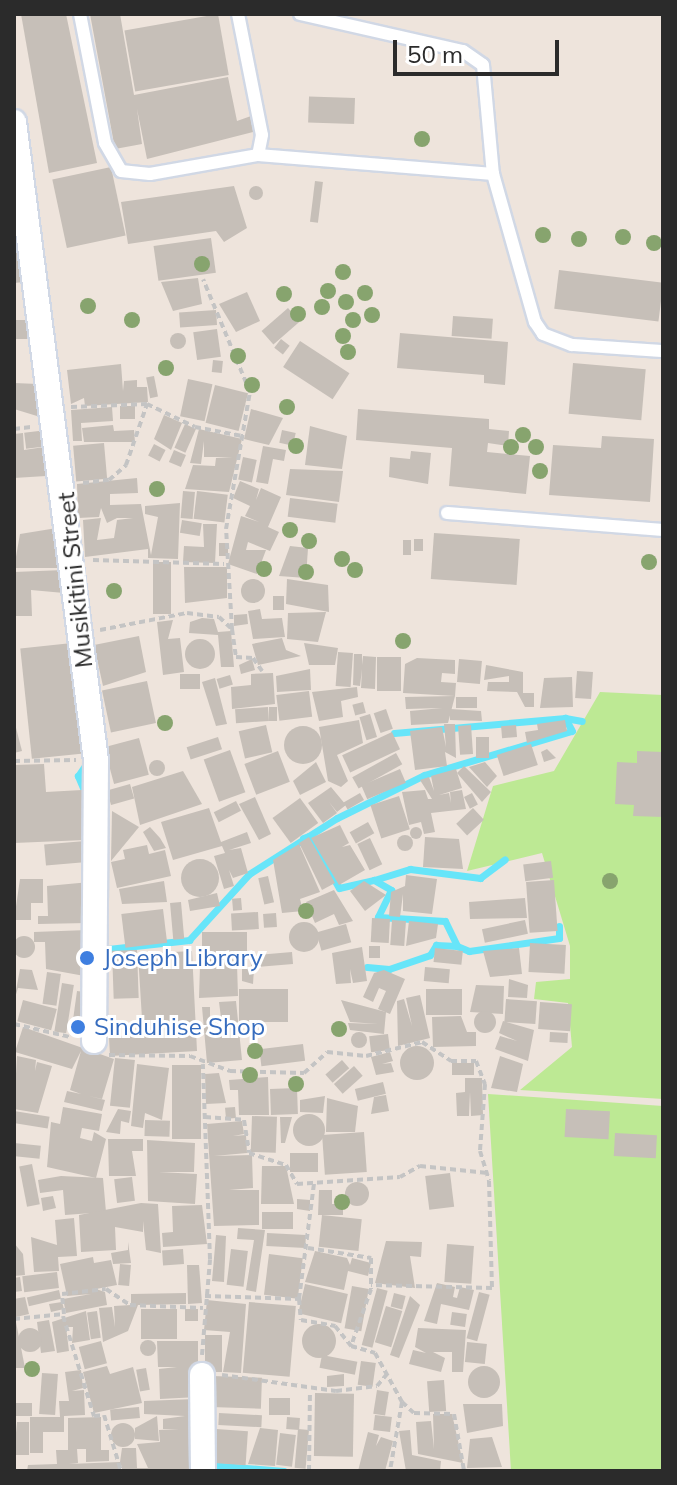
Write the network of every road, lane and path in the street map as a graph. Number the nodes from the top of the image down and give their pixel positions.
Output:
1 (80, 14) edge
2 (238, 14) edge
3 (300, 14) edge
4 (14, 122) edge
5 (258, 155) junction
6 (493, 174) junction
7 (203, 279) dead end
8 (663, 351) edge
9 (147, 404) junction
10 (52, 406) junction
11 (242, 436) junction
12 (64, 485) junction
13 (447, 513) dead end
14 (663, 530) edge
15 (73, 561) junction
16 (224, 564) junction
17 (232, 629) junction
18 (82, 632) junction
19 (262, 671) dead end
20 (96, 760) junction
21 (14, 761) edge
22 (14, 1024) edge
23 (94, 1041) junction
24 (203, 1064) junction
25 (205, 1117) junction
26 (488, 1173) junction
27 (314, 1183) junction
28 (308, 1248) junction
29 (371, 1285) junction
30 (205, 1296) junction
31 (299, 1299) junction
32 (203, 1308) junction
33 (57, 1315) junction
34 (14, 1319) edge
35 (351, 1346) junction
36 (387, 1374) junction
37 (202, 1375) junction
38 (310, 1391) junction
39 (402, 1402) junction
40 (121, 1471) edge
41 (203, 1471) edge
42 (309, 1471) edge
43 (390, 1471) edge
44 (464, 1471) edge

1 - 5 lane
2 - 5 lane
3 - 6 lane
4 - 10 street, Musikitini Street
5 - 6 lane
6 - 8 lane
7 - 11 path
9 - 10 path
9 - 11 path
9 - 12 path
10 - 12 street, Musikitini Street
11 - 16 path
12 - 15 street, Musikitini Street
13 - 14 lane
15 - 16 path
15 - 18 street, Musikitini Street
16 - 17 path
17 - 18 path
17 - 19 path
18 - 20 street, Musikitini Street
20 - 21 path
20 - 23 street, Musikitini Street
22 - 23 path
23 - 24 path
24 - 25 path
24 - 26 path
25 - 27 path
25 - 30 path
26 - 27 path
26 - 29 path
27 - 28 path
28 - 29 path
28 - 31 path
29 - 35 path
30 - 31 path
30 - 32 path
31 - 35 path
32 - 33 path
32 - 37 path
33 - 34 path
33 - 40 path
35 - 36 path
36 - 38 path
36 - 39 path
37 - 38 path
37 - 41 street
38 - 42 path
39 - 43 path
39 - 44 path

